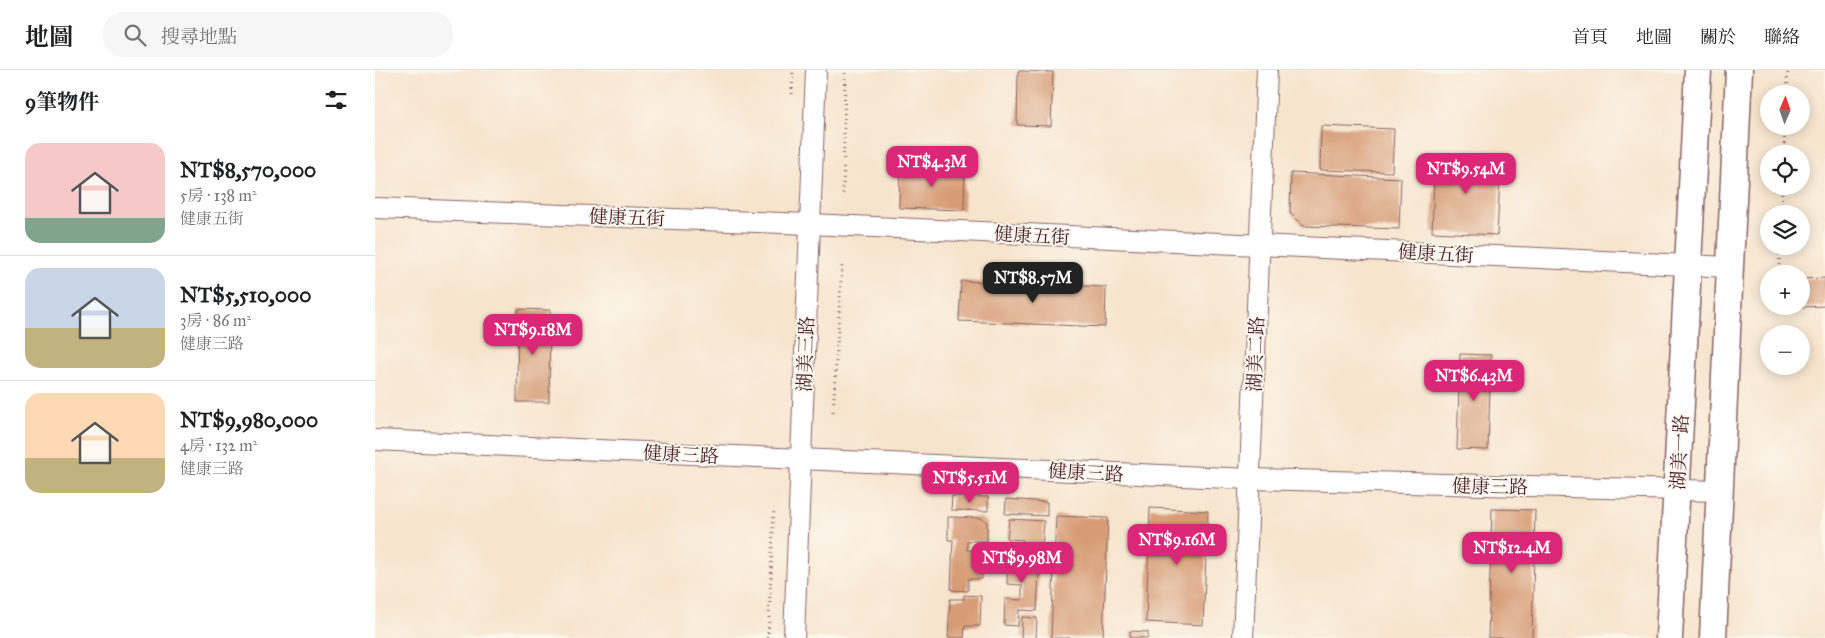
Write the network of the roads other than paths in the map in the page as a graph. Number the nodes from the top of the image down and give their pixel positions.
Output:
1 (816, 70) edge
2 (1267, 70) edge
3 (1698, 70) edge
4 (1739, 70) edge
5 (375, 208) edge
6 (810, 224) junction
7 (1259, 245) junction
8 (1688, 265) junction
9 (1730, 267) junction
10 (375, 440) edge
11 (801, 460) junction
12 (1250, 480) junction
13 (1677, 490) junction
14 (1720, 491) junction
15 (794, 638) edge
16 (1243, 638) edge
17 (1669, 638) edge
18 (1713, 638) edge

1 - 6 street, 湖美三路
2 - 7 street, 湖美二路
3 - 8 street, 湖美一路
4 - 9 street
5 - 6 street, 健康五街
6 - 7 street, 健康五街
6 - 11 street, 湖美三路
7 - 8 street, 健康五街
7 - 12 street, 湖美二路
8 - 9 street
8 - 13 street, 湖美一路
9 - 14 street
10 - 11 street, 健康三路
11 - 12 street, 健康三路
11 - 15 street, 湖美三路
12 - 13 street, 健康三路
12 - 16 street, 湖美二路
13 - 14 street, 健康三路
13 - 17 street, 湖美一路
14 - 18 street

